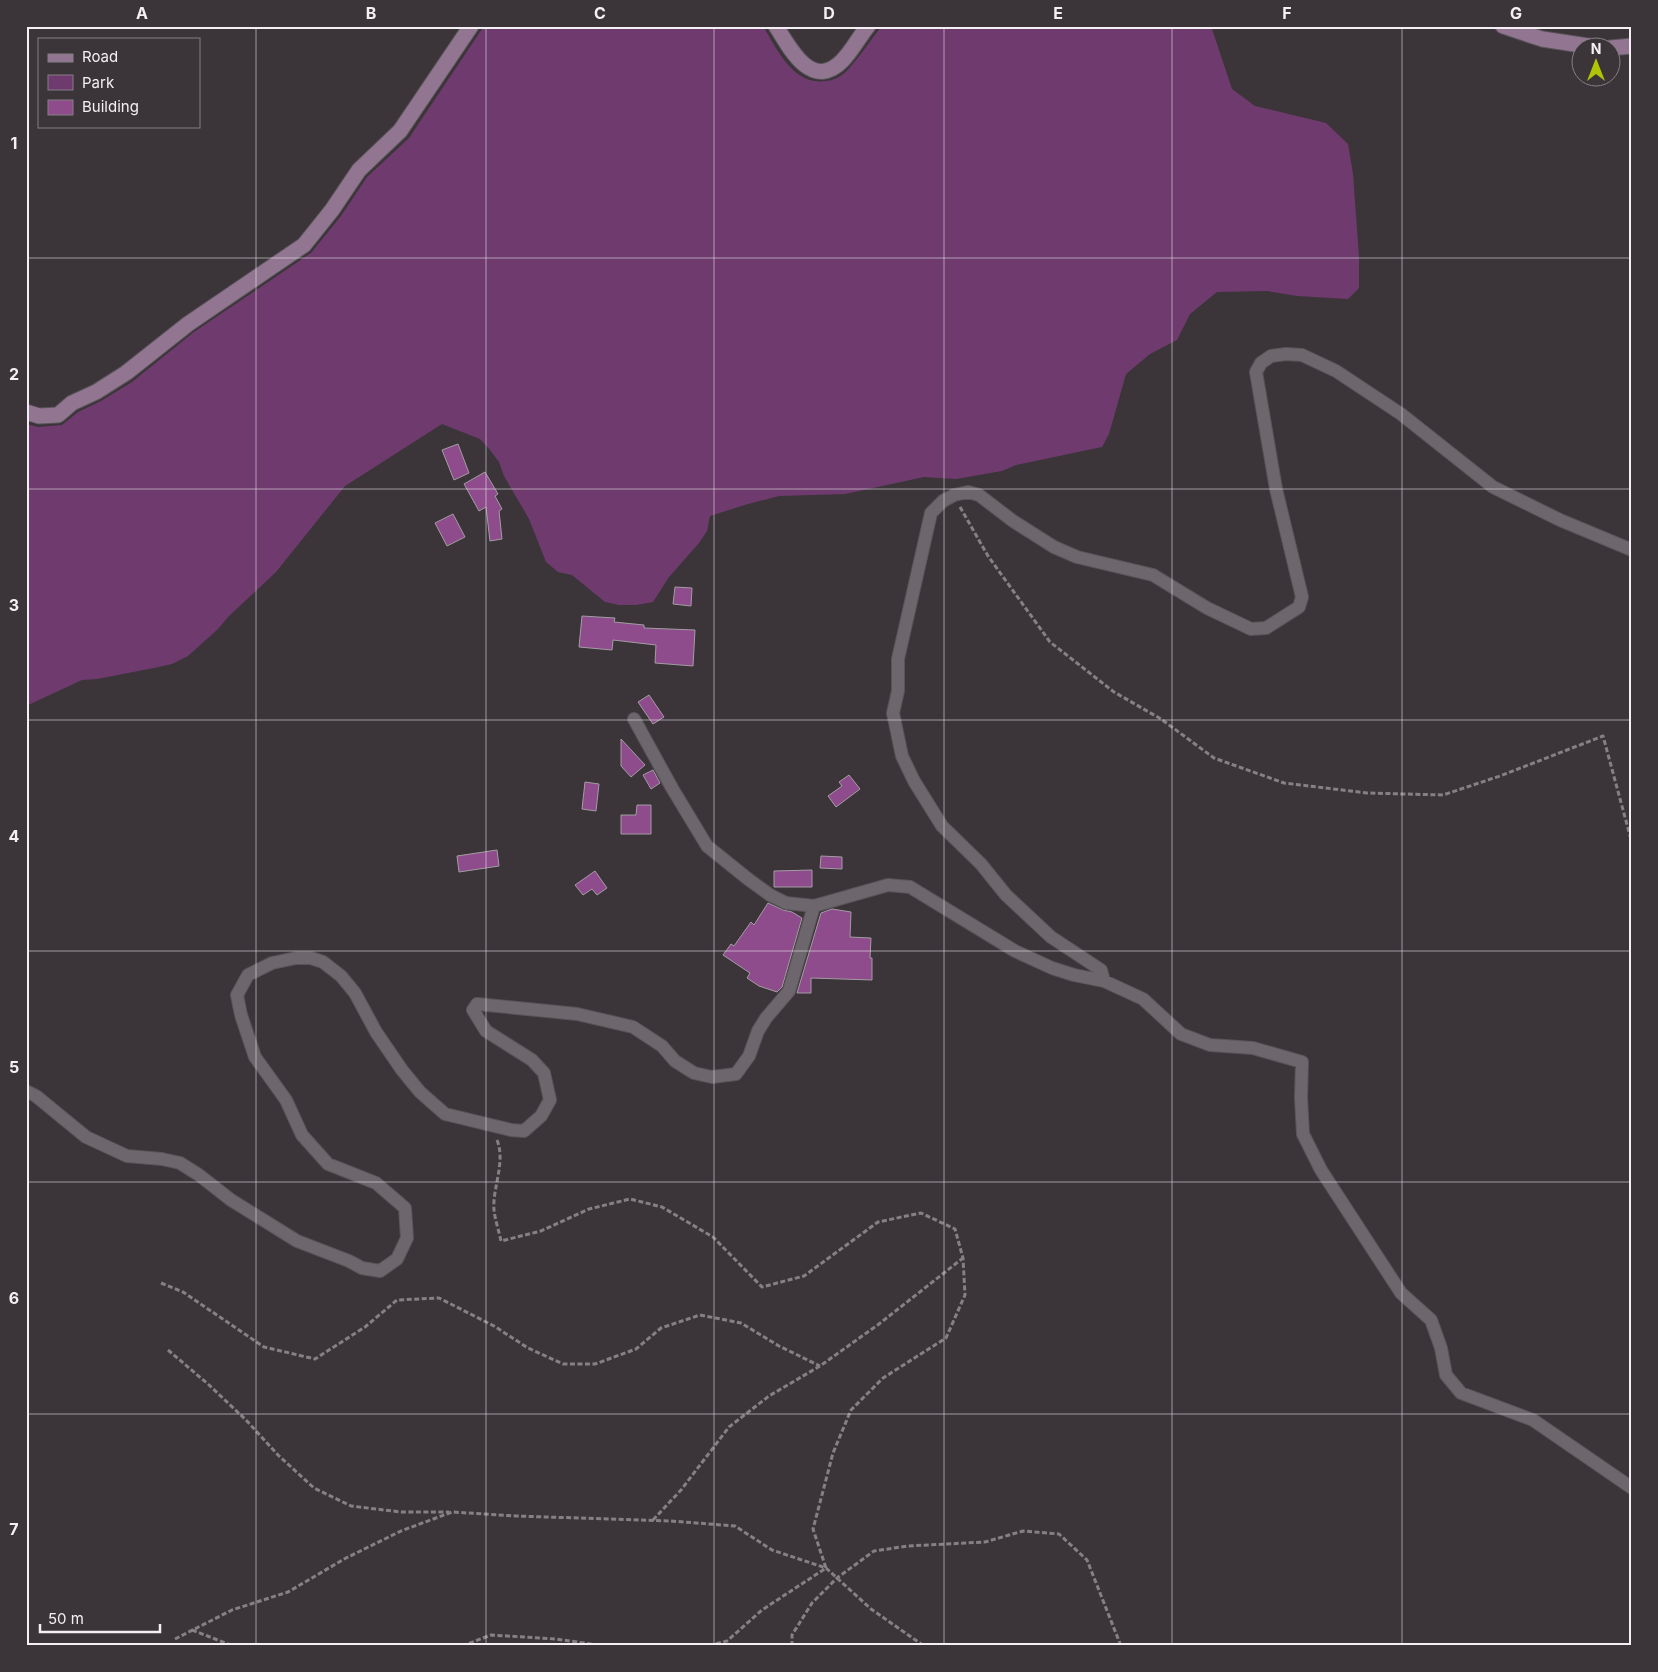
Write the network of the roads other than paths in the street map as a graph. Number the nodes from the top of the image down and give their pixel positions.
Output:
1 (471, 26) edge
2 (776, 26) edge
3 (868, 26) edge
4 (1503, 26) edge
5 (1570, 43) edge
6 (26, 412) edge
7 (1632, 550) edge
8 (634, 720) dead end
9 (814, 906) junction
10 (1104, 981) junction
11 (26, 1091) edge
12 (1632, 1488) edge

1 - 6 street
2 - 3 street
4 - 5 street
7 - 10 street
8 - 9 street
9 - 10 street
9 - 11 street
10 - 12 street

